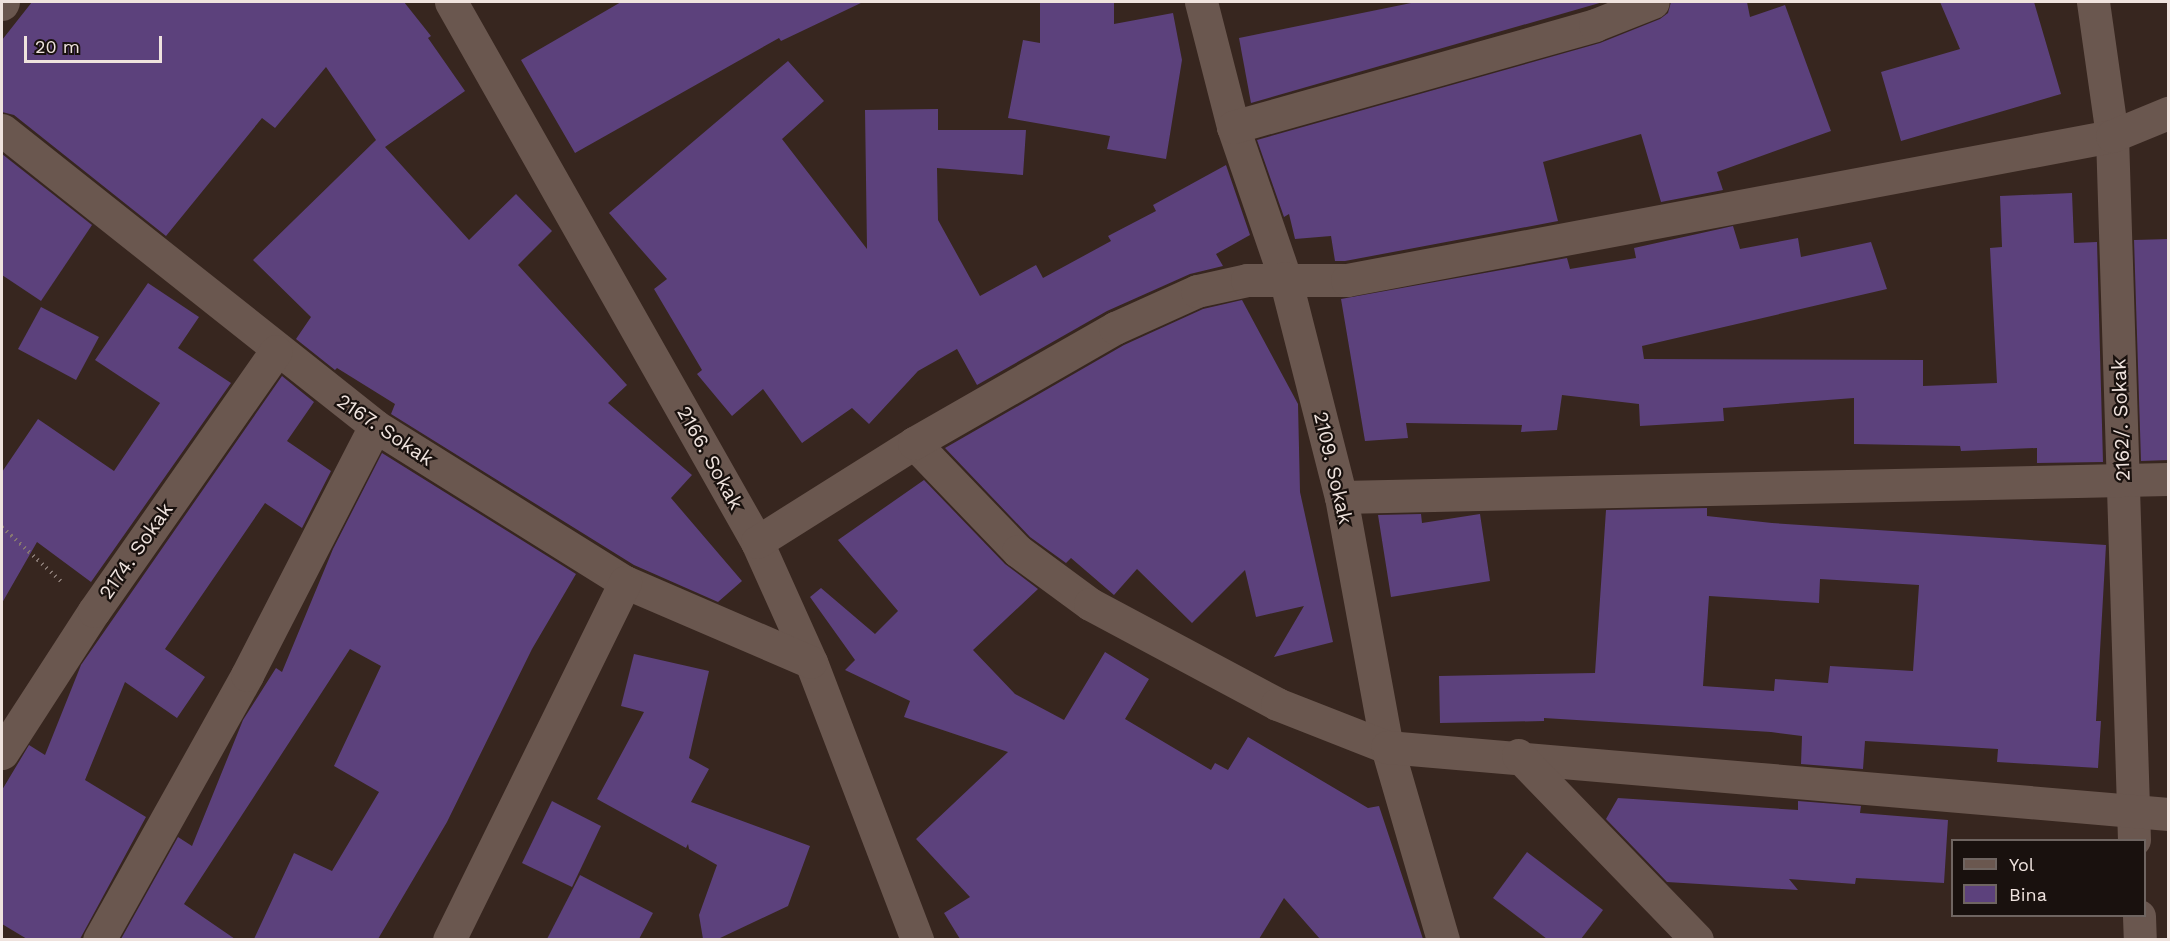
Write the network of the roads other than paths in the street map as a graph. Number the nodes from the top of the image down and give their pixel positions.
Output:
1 (451, 2) edge
2 (1201, 2) edge
3 (1653, 2) edge
4 (2093, 2) edge
5 (2169, 113) edge
6 (1233, 127) junction
7 (2, 130) edge
8 (2112, 136) junction
9 (1285, 278) junction
10 (276, 351) junction
11 (375, 426) junction
12 (914, 444) junction
13 (2169, 478) edge
14 (2122, 480) junction
15 (1341, 496) junction
16 (757, 542) junction
17 (625, 582) junction
18 (811, 662) junction
19 (1387, 747) junction
20 (2, 753) edge
21 (1518, 755) junction
22 (2169, 814) edge
23 (2134, 826) edge
24 (2139, 917) edge
25 (99, 939) edge
26 (449, 939) edge
27 (917, 939) edge
28 (1443, 939) edge
29 (1697, 939) edge
30 (2140, 939) edge

1 - 16 street, 2166. Sokak
2 - 6 street, 2109. Sokak
3 - 6 street
4 - 8 street, 2162/. Sokak
5 - 8 street
6 - 9 street, 2109. Sokak
7 - 10 street, 2167. Sokak
8 - 9 street
8 - 14 street, 2162/. Sokak
9 - 12 street
9 - 15 street, 2109. Sokak
10 - 11 street, 2167. Sokak
10 - 20 street, 2174. Sokak
11 - 17 street, 2167. Sokak
11 - 25 street
12 - 16 street
12 - 19 street
13 - 14 street
14 - 15 street
14 - 23 street, 2162/. Sokak
15 - 19 street, 2109. Sokak
16 - 18 street, 2166. Sokak
17 - 18 street, 2167. Sokak
17 - 26 street
18 - 27 street, 2166. Sokak
19 - 21 street
19 - 28 street, 2109. Sokak
21 - 23 street
21 - 29 street
22 - 23 street
24 - 30 street

